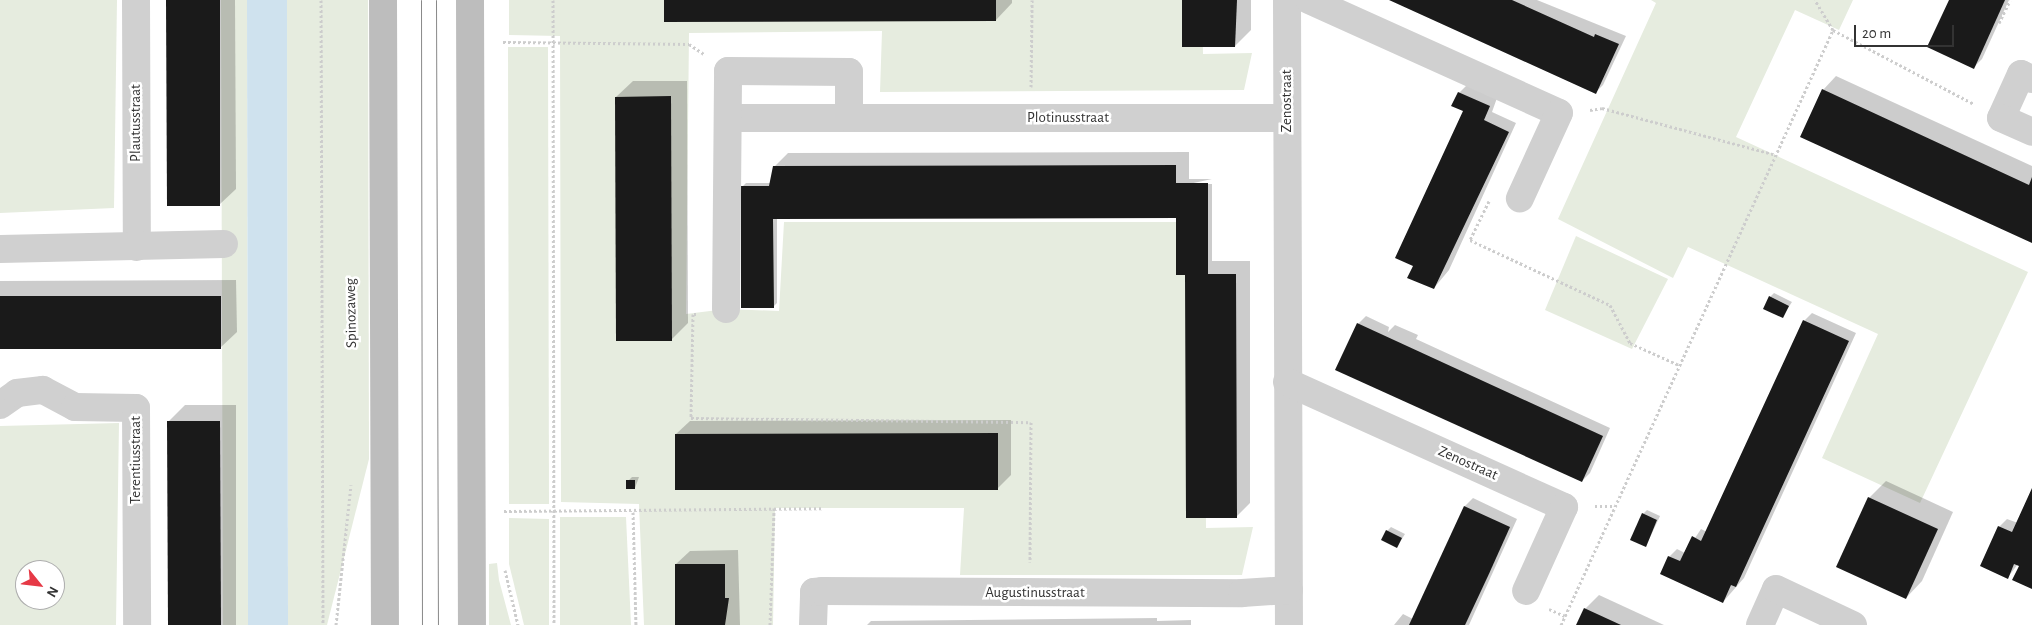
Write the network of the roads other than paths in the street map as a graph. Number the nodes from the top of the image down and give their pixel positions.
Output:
1 (136, 0) edge
2 (383, 0) edge
3 (470, 0) edge
4 (1287, 0) edge
5 (1309, 0) edge
6 (2032, 79) edge
7 (728, 118) junction
8 (849, 118) junction
9 (1287, 118) junction
10 (2032, 132) edge
11 (1520, 198) dead end
12 (224, 244) dead end
13 (137, 247) junction
14 (0, 249) edge
15 (726, 309) road end
16 (1288, 382) junction
17 (0, 405) edge
18 (1289, 590) junction
19 (1526, 591) dead end
20 (137, 625) edge
21 (385, 625) edge
22 (472, 625) edge
23 (813, 625) edge
24 (1289, 625) edge
25 (1760, 625) edge
26 (1853, 625) edge

1 - 13 street, Plautusstraat
2 - 21 main road
3 - 22 main road
4 - 9 street, Zenostraat
5 - 11 street
6 - 10 street
7 - 8 street, Plotinusstraat
7 - 8 street
7 - 15 street
8 - 9 street, Plotinusstraat
9 - 16 street, Zenostraat
12 - 13 street
13 - 14 street
16 - 18 street, Zenostraat
16 - 19 street, Zenostraat
17 - 20 street, Terentiusstraat
18 - 23 street, Augustinusstraat
18 - 24 street, Zenostraat
25 - 26 street

